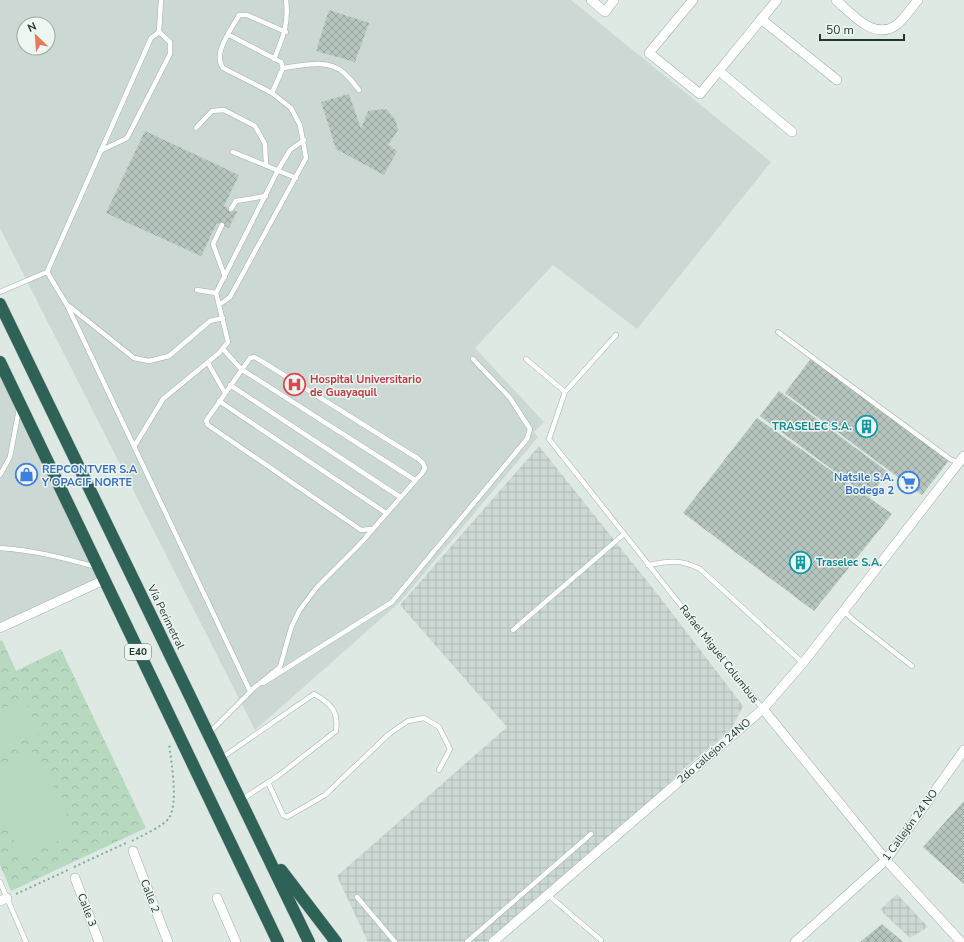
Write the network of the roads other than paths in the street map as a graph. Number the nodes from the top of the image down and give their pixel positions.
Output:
1 (161, 0) edge
2 (286, 0) edge
3 (591, 0) edge
4 (614, 0) edge
5 (693, 0) edge
6 (777, 0) edge
7 (836, 0) edge
8 (918, 0) edge
9 (761, 19) junction
10 (159, 32) junction
11 (286, 32) junction
12 (229, 35) junction
13 (274, 59) junction
14 (283, 68) junction
15 (719, 70) junction
16 (837, 80) dead end
17 (359, 90) dead end
18 (272, 93) junction
19 (196, 128) dead end
20 (792, 132) dead end
21 (304, 140) junction
22 (100, 151) junction
23 (233, 152) dead end
24 (266, 165) junction
25 (278, 170) junction
26 (296, 178) junction
27 (266, 196) junction
28 (231, 209) dead end
29 (222, 225) dead end
30 (47, 272) junction
31 (225, 277) junction
32 (197, 290) dead end
33 (0, 292) edge
34 (216, 293) junction
35 (0, 304) edge
36 (67, 305) junction
37 (219, 305) junction
38 (223, 318) junction
39 (778, 332) dead end
40 (616, 335) dead end
41 (222, 349) junction
42 (473, 359) dead end
43 (526, 359) dead end
44 (208, 363) junction
45 (1, 365) edge
46 (241, 368) junction
47 (230, 385) junction
48 (565, 392) junction
49 (225, 393) junction
50 (219, 401) junction
51 (20, 403) junction
52 (134, 444) junction
53 (961, 459) edge
54 (0, 476) edge
55 (415, 480) junction
56 (400, 497) junction
57 (386, 513) junction
58 (372, 529) junction
59 (624, 534) junction
60 (0, 548) edge
61 (648, 565) junction
62 (98, 568) junction
63 (104, 580) junction
64 (844, 611) junction
65 (0, 628) edge
66 (513, 630) dead end
67 (803, 663) junction
68 (912, 666) dead end
69 (250, 691) junction
70 (763, 710) junction
71 (208, 734) junction
72 (964, 750) edge
73 (220, 759) junction
74 (439, 770) dead end
75 (268, 782) junction
76 (240, 800) junction
77 (591, 834) dead end
78 (133, 851) dead end
79 (266, 852) junction
80 (886, 860) junction
81 (75, 878) dead end
82 (0, 882) edge
83 (548, 895) junction
84 (357, 897) dead end
85 (217, 898) dead end
86 (3, 900) edge
87 (601, 940) dead end
88 (26, 942) edge
89 (99, 942) edge
90 (168, 942) edge
91 (236, 942) edge
92 (278, 942) edge
93 (309, 942) edge
94 (336, 942) edge
95 (395, 942) edge
96 (468, 942) edge
97 (493, 942) edge
98 (795, 942) edge
99 (960, 942) edge

1 - 10 lane
2 - 11 lane
3 - 4 street
5 - 15 street
6 - 9 street
7 - 8 street
9 - 15 street
9 - 16 street
10 - 22 lane
10 - 22 lane
11 - 12 lane
11 - 13 lane
12 - 13 lane
12 - 18 lane
13 - 14 lane
14 - 17 lane
14 - 18 lane
15 - 20 street
18 - 21 lane
19 - 24 lane
21 - 25 lane
21 - 26 lane
22 - 30 lane
23 - 24 lane
24 - 25 lane
25 - 26 lane
25 - 27 lane
26 - 37 lane
27 - 28 lane
27 - 31 lane
29 - 31 lane
30 - 33 lane
30 - 36 lane
31 - 34 lane
32 - 34 lane
34 - 37 lane
35 - 71 highway, Vía Perimetral / E40
36 - 38 lane
36 - 52 lane
37 - 38 lane
38 - 41 lane
39 - 53 lane
40 - 48 lane
41 - 44 lane
41 - 46 lane
42 - 69 lane
43 - 48 lane
44 - 49 lane
44 - 52 lane
45 - 51 highway, E40
46 - 47 lane
46 - 55 lane
46 - 55 lane
47 - 49 lane
47 - 56 lane
48 - 59 lane, Rafael Miguel Columbus
49 - 50 lane
50 - 57 lane
50 - 58 lane
51 - 54 lane
51 - 62 highway, E40
52 - 69 lane
53 - 64 street, 2do callejon 24NO
55 - 56 lane
56 - 57 lane
57 - 58 lane
58 - 69 lane
59 - 61 lane, Rafael Miguel Columbus
59 - 66 lane
60 - 62 lane
61 - 67 lane
61 - 70 lane, Rafael Miguel Columbus
62 - 63 highway, E40
63 - 65 street
63 - 92 highway, E40
64 - 67 street, 2do callejon 24NO
64 - 68 lane
67 - 70 street, 2do callejon 24NO
69 - 71 lane
70 - 80 street, Rafael Miguel Columbus
70 - 83 street, 2do callejon 24NO
71 - 73 highway, Vía Perimetral / E40
72 - 80 street, 1 Callejón 24 NO
73 - 75 lane
73 - 76 highway, Vía Perimetral / E40
74 - 75 lane
75 - 76 lane
76 - 79 highway, Vía Perimetral / E40
77 - 96 lane
78 - 90 street, Calle 2
79 - 93 highway, Vía Perimetral / E40
79 - 94 highway
80 - 98 street, 1 Callejón 24 NO
80 - 99 street, Rafael Miguel Columbus
81 - 89 street, Calle 3
82 - 86 lane
83 - 87 lane
83 - 97 street, 2do callejon 24NO
84 - 95 lane
85 - 91 street
86 - 88 lane

